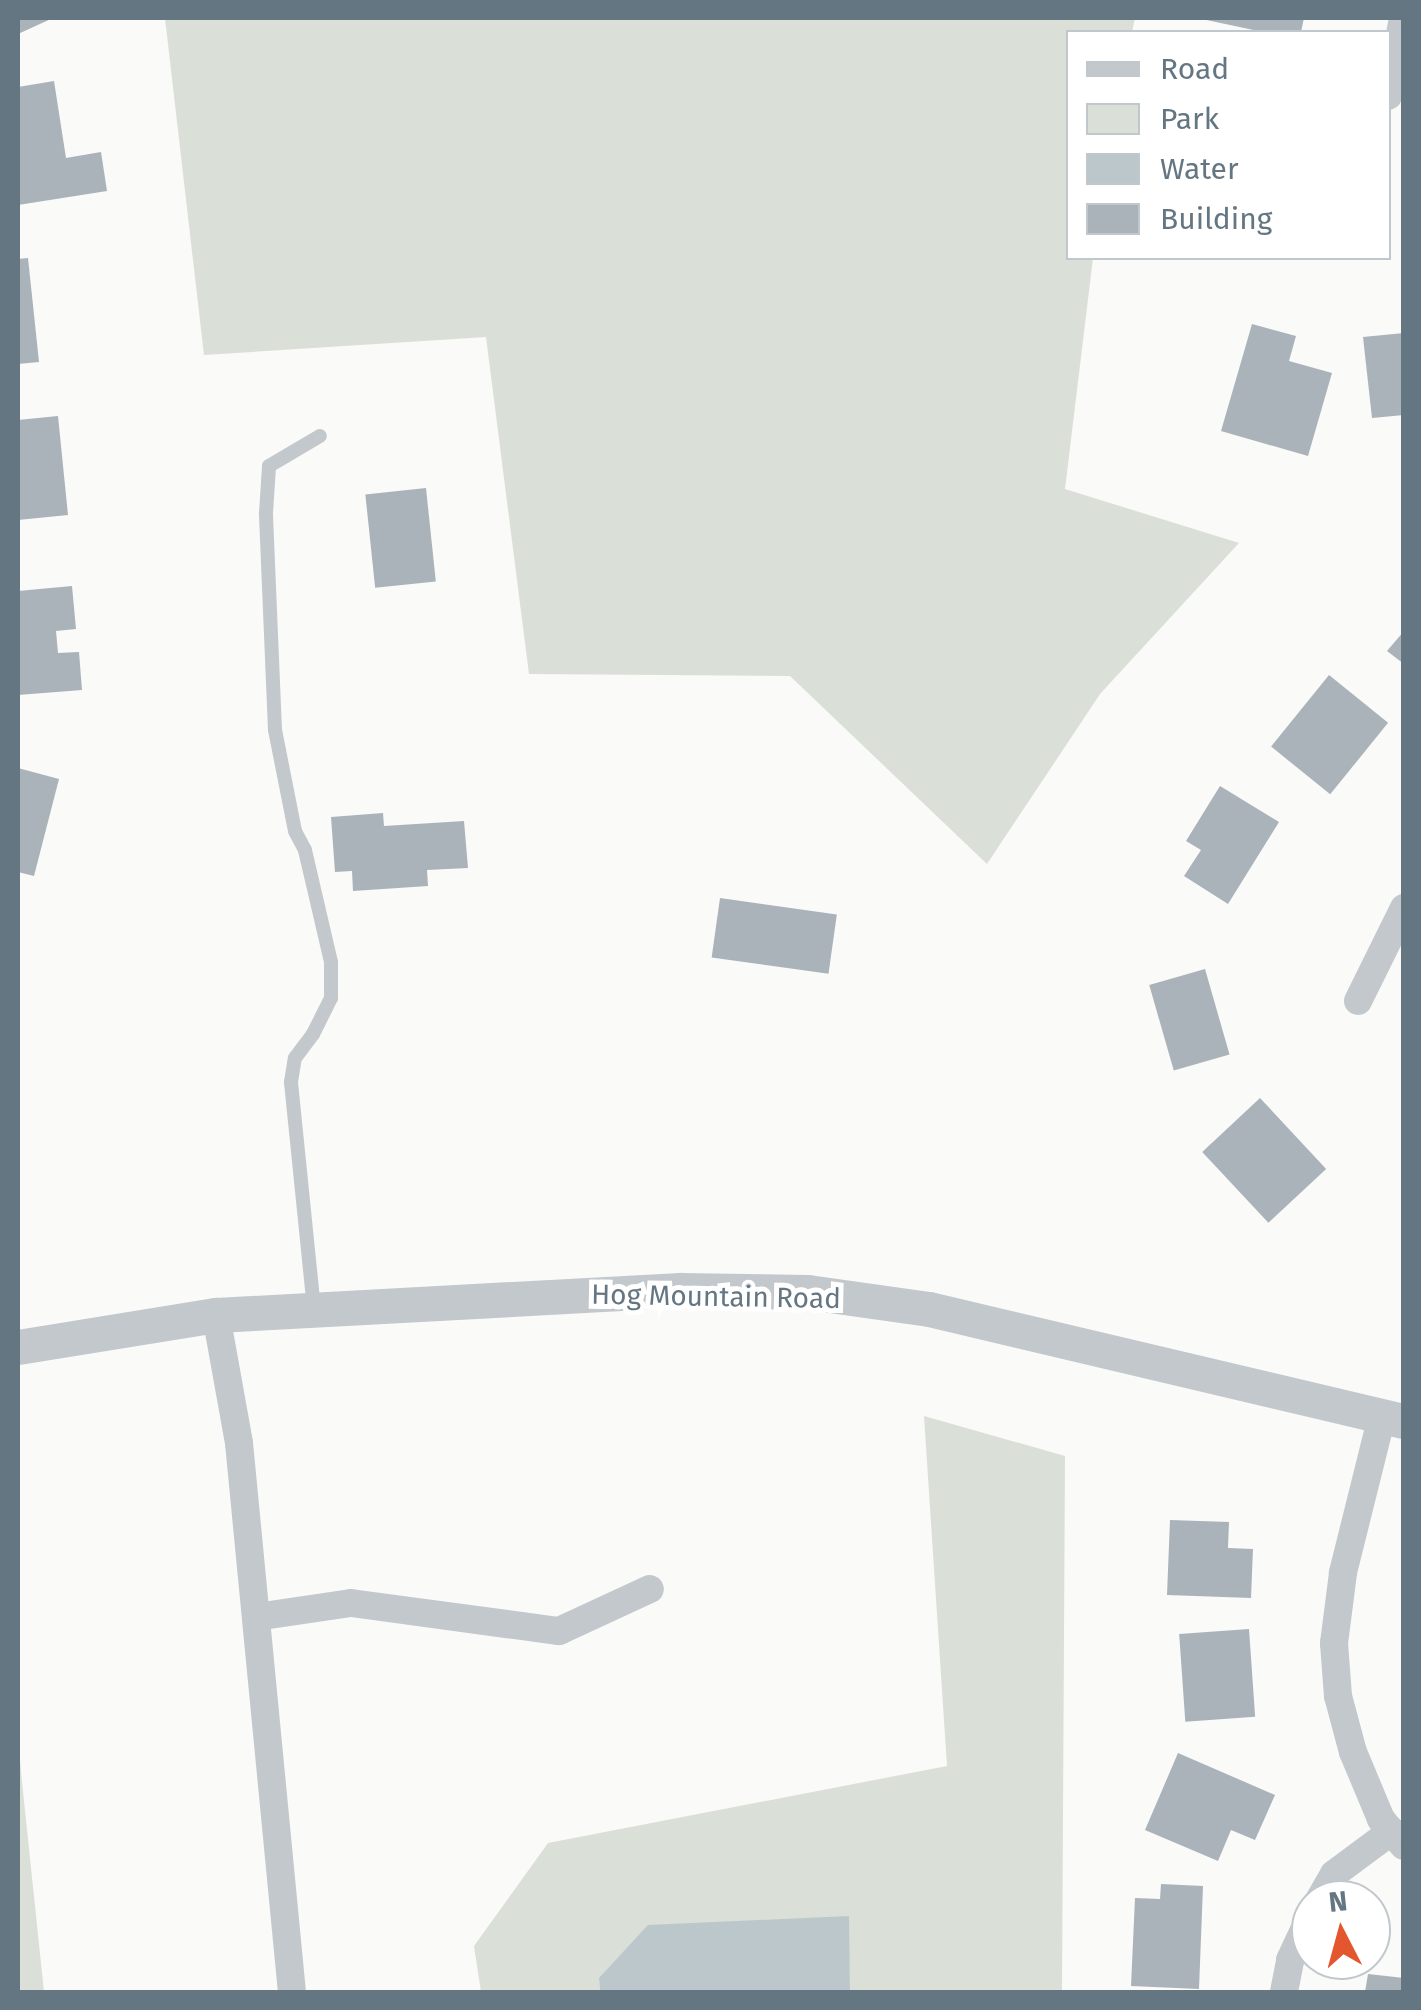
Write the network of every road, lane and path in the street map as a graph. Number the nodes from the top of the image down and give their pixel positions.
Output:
1 (1403, 18) edge
2 (1391, 80) edge
3 (320, 436) dead end
4 (1404, 908) edge
5 (1358, 1001) dead end
6 (314, 1310) junction
7 (216, 1315) junction
8 (18, 1347) edge
9 (1393, 1418) edge
10 (650, 1590) dead end
11 (256, 1617) junction
12 (1398, 1838) edge
13 (1331, 1880) edge
14 (1291, 1958) edge
15 (292, 1992) edge
16 (1284, 1992) edge

1 - 2 street
3 - 6 lane
4 - 5 street
6 - 7 street, Hog Mountain Road
6 - 9 street, Hog Mountain Road
7 - 8 street, Hog Mountain Road
7 - 11 street
9 - 12 street
10 - 11 street
11 - 15 street
12 - 13 street
14 - 16 street

